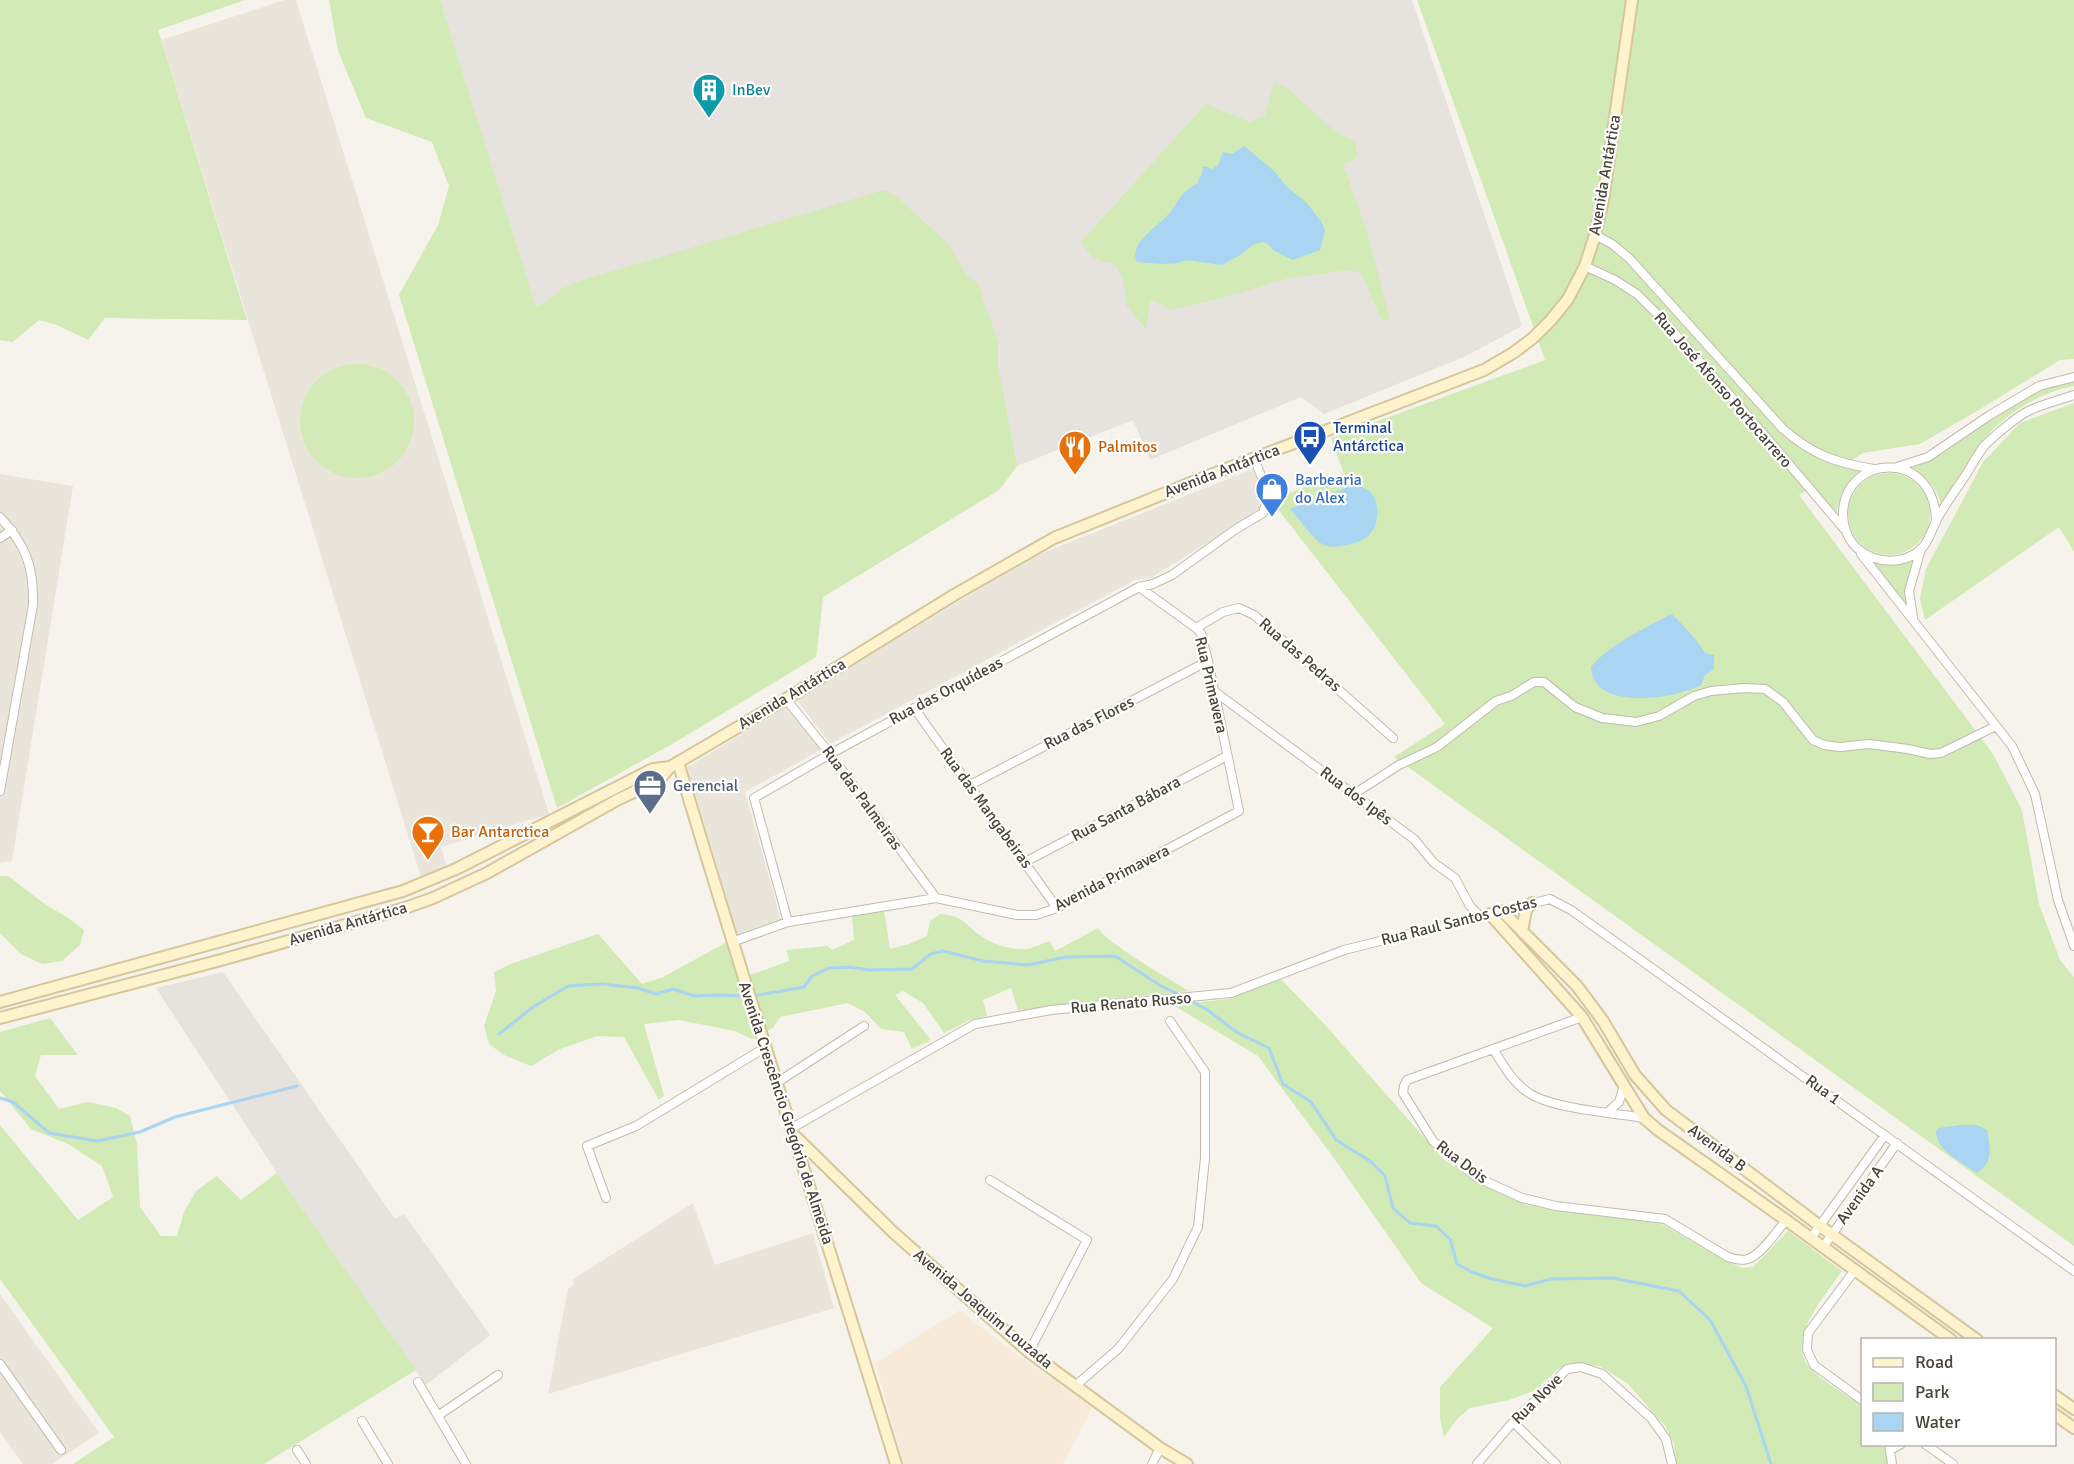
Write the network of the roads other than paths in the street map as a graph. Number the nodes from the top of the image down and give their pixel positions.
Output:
1 (1632, 0) edge
2 (1596, 235) junction
3 (1585, 266) junction
4 (2074, 376) edge
5 (2074, 395) edge
6 (1254, 458) junction
7 (1897, 468) junction
8 (1876, 469) junction
9 (0, 517) edge
10 (1936, 522) junction
11 (12, 530) junction
12 (1846, 531) junction
13 (0, 538) edge
14 (1856, 546) junction
15 (1921, 549) junction
16 (1139, 587) junction
17 (1914, 622) junction
18 (1196, 628) junction
19 (1208, 661) junction
20 (1214, 691) junction
21 (786, 699) junction
22 (914, 708) junction
23 (1996, 726) junction
24 (1394, 738) dead end
25 (830, 754) junction
26 (1227, 756) junction
27 (674, 764) junction
28 (970, 785) junction
29 (0, 791) edge
30 (1354, 794) junction
31 (1239, 811) joint
32 (1025, 862) junction
33 (456, 869) junction
34 (936, 898) junction
35 (1532, 903) junction
36 (411, 906) junction
37 (1057, 908) junction
38 (1572, 910) joint
39 (1502, 911) junction
40 (1485, 915) junction
41 (788, 922) junction
42 (1522, 931) junction
43 (732, 942) junction
44 (2074, 946) edge
45 (1344, 950) joint
46 (0, 1002) edge
47 (1582, 1017) junction
48 (0, 1018) edge
49 (1170, 1021) dead end
50 (864, 1026) dead end
51 (766, 1047) junction
52 (1493, 1049) junction
53 (778, 1082) junction
54 (1624, 1086) junction
55 (1608, 1112) junction
56 (1644, 1118) junction
57 (793, 1132) junction
58 (1885, 1135) junction
59 (1897, 1143) junction
60 (990, 1180) dead end
61 (606, 1198) dead end
62 (1786, 1220) junction
63 (1820, 1226) junction
64 (1832, 1235) junction
65 (1810, 1238) junction
66 (1823, 1247) junction
67 (1855, 1270) junction
68 (2074, 1271) edge
69 (1948, 1338) edge
70 (1974, 1338) edge
71 (1029, 1352) junction
72 (0, 1364) edge
73 (498, 1375) dead end
74 (418, 1382) dead end
75 (1075, 1386) junction
76 (2056, 1396) edge
77 (1861, 1399) edge
78 (2074, 1409) edge
79 (439, 1415) junction
80 (2056, 1415) edge
81 (362, 1421) dead end
82 (1513, 1422) junction
83 (2074, 1428) edge
84 (1928, 1446) edge
85 (1890, 1447) edge
86 (1160, 1448) junction
87 (61, 1450) dead end
88 (297, 1450) dead end
89 (306, 1464) edge
90 (388, 1464) edge
91 (466, 1464) edge
92 (896, 1464) edge
93 (1152, 1464) edge
94 (1187, 1464) edge
95 (1476, 1464) edge
96 (1556, 1464) edge
97 (1672, 1464) edge
98 (1892, 1464) edge
99 (1953, 1464) edge

1 - 2 main road, Avenida Antártica
2 - 3 main road, Avenida Antártica
2 - 8 street, Rua José Afonso Portocarrero
3 - 6 main road, Avenida Antártica
3 - 12 street, Rua José Afonso Portocarrero
4 - 7 street, Rua José Afonso Portocarrero
5 - 10 street
6 - 16 street, Rua das Orquídeas
6 - 21 main road, Avenida Antártica
7 - 8 street, Rua José Afonso Portocarrero
7 - 10 street, Rua José Afonso Portocarrero
8 - 12 street
9 - 11 street
10 - 15 street
11 - 13 street
11 - 29 street
12 - 14 street, Rua José Afonso Portocarrero
14 - 15 street, Rua José Afonso Portocarrero
14 - 17 street
15 - 17 street
16 - 18 street, Rua Primavera
16 - 22 street, Rua das Orquídeas
17 - 23 street
18 - 19 street, Rua Primavera
18 - 24 street, Rua das Pedras
19 - 20 street, Rua Primavera
19 - 28 street, Rua das Flores
20 - 26 street, Rua Primavera
20 - 30 street, Rua dos Ipês
21 - 25 street, Rua das Palmeiras
21 - 27 main road, Avenida Antártica
22 - 25 street, Rua das Orquídeas
22 - 28 street, Rua das Mangabeiras
23 - 30 street
23 - 44 street
25 - 34 street, Rua das Palmeiras
25 - 41 street, Rua das Orquídeas
26 - 31 street, Rua Primavera
26 - 32 street, Rua Santa Bábara
27 - 33 main road, Avenida Antártica
27 - 36 main road, Avenida Antártica
27 - 43 main road, Avenida Crescêncio Gregório de Almeida
28 - 32 street, Rua das Mangabeiras
30 - 40 street, Rua dos Ipês
31 - 37 street, Avenida Primavera
32 - 37 street, Rua das Mangabeiras
33 - 36 main road
33 - 46 main road, Avenida Antártica
34 - 37 street, Avenida Primavera
34 - 41 street, Avenida Primavera
35 - 38 street, Rua Raul Santos Costas
35 - 39 street, Rua Raul Santos Costas
35 - 42 main road
36 - 48 main road, Avenida Antártica
38 - 58 street, Rua 1
39 - 40 street, Rua Raul Santos Costas
39 - 42 main road, Avenida B
40 - 45 street, Rua Raul Santos Costas
40 - 47 main road, Avenida B
41 - 43 street, Avenida Primavera
42 - 63 main road, Avenida B
43 - 51 main road, Avenida Crescêncio Gregório de Almeida
45 - 57 street, Rua Renato Russo
47 - 52 street, Rua Dois
47 - 54 main road, Avenida B
49 - 75 street
50 - 53 street
51 - 53 main road, Avenida Crescêncio Gregório de Almeida
51 - 61 street
52 - 55 street
52 - 62 street, Rua Dois
53 - 57 main road, Avenida Crescêncio Gregório de Almeida
54 - 55 street
54 - 56 main road, Avenida B
55 - 56 street
56 - 62 main road, Avenida B
57 - 71 main road, Avenida Joaquim Louzada
57 - 92 main road, Avenida Crescêncio Gregório de Almeida
58 - 59 street, Rua 1
58 - 63 street, Avenida A
59 - 64 street, Avenida A
59 - 68 street, Rua 1
60 - 71 street
62 - 65 main road, Avenida B
63 - 64 main road, Avenida B
63 - 65 street, Avenida A
64 - 66 street, Avenida A
64 - 70 main road, Avenida B
65 - 66 main road, Avenida B
66 - 67 main road, Avenida B
67 - 69 main road, Avenida B
67 - 77 street
71 - 75 main road, Avenida Joaquim Louzada
72 - 87 street
73 - 79 street
74 - 79 street
75 - 86 main road, Avenida Joaquim Louzada
76 - 78 main road
79 - 91 street
80 - 83 main road
81 - 90 street
82 - 95 street, Rua Nove
82 - 96 street
82 - 97 street, Rua Nove
84 - 99 street
85 - 98 street
86 - 93 street
86 - 94 main road, Avenida Joaquim Louzada
88 - 89 street

